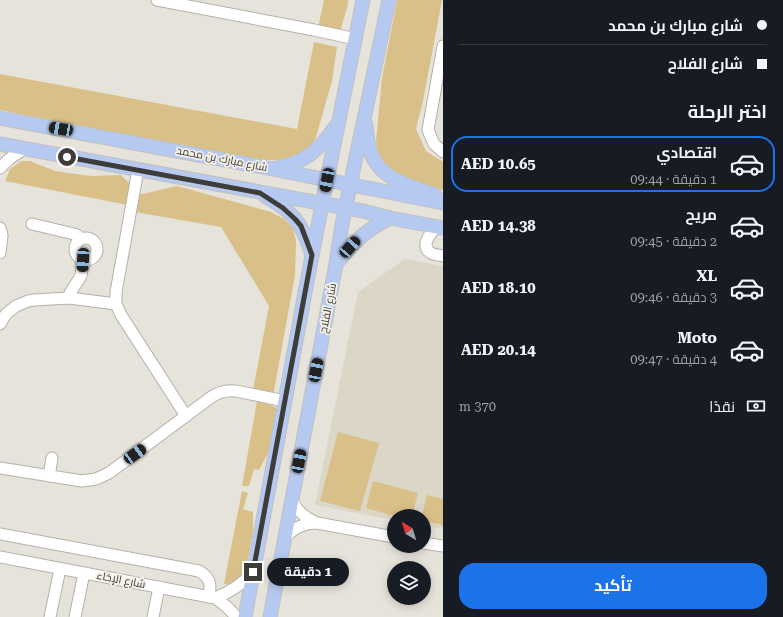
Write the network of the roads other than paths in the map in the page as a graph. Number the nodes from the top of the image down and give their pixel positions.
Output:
1 (157, 0) edge
2 (363, 0) edge
3 (389, 0) edge
4 (356, 39) junction
5 (443, 46) edge
6 (0, 118) edge
7 (365, 118) junction
8 (338, 122) junction
9 (0, 144) edge
10 (24, 148) junction
11 (443, 152) edge
12 (0, 168) edge
13 (273, 168) junction
14 (138, 170) junction
15 (327, 180) junction
16 (350, 185) junction
17 (260, 193) junction
18 (443, 198) edge
19 (443, 203) edge
20 (322, 204) junction
21 (345, 208) junction
22 (390, 218) junction
23 (32, 224) dead end
24 (440, 227) edge
25 (0, 228) edge
26 (80, 238) junction
27 (0, 252) edge
28 (312, 255) junction
29 (443, 256) edge
30 (83, 260) junction
31 (336, 264) junction
32 (69, 298) junction
33 (116, 304) junction
34 (0, 324) edge
35 (285, 401) junction
36 (186, 416) junction
37 (52, 458) dead end
38 (0, 468) edge
39 (49, 476) junction
40 (292, 501) junction
41 (317, 523) junction
42 (0, 534) edge
43 (387, 536) edge
44 (285, 537) junction
45 (431, 544) edge
46 (443, 546) edge
47 (0, 557) edge
48 (60, 568) junction
49 (253, 572) junction
50 (84, 573) junction
51 (159, 587) junction
52 (212, 597) junction
53 (272, 603) junction
54 (50, 617) edge
55 (75, 617) edge
56 (153, 617) edge
57 (236, 617) edge
58 (245, 617) edge
59 (270, 617) edge
60 (278, 617) edge

1 - 4 street
2 - 4 main road
3 - 7 main road, شارع الفلاح
4 - 8 main road
5 - 11 street
6 - 13 main road, شارع مبارك بن محمد
7 - 16 main road, شارع الفلاح
7 - 18 main road
8 - 13 main road
8 - 15 main road
9 - 10 main road
10 - 12 street
10 - 14 main road
13 - 15 main road, شارع مبارك بن محمد
14 - 17 main road
14 - 33 street
15 - 16 main road, شارع مبارك بن محمد
15 - 20 main road
16 - 19 main road, شارع مبارك بن محمد
16 - 21 main road, شارع الفلاح
17 - 20 main road
17 - 28 main road
20 - 21 main road
20 - 28 main road
21 - 22 main road
21 - 31 main road, شارع الفلاح
22 - 24 main road
22 - 31 main road
23 - 26 street
24 - 29 street
25 - 27 street
26 - 30 street
26 - 30 street
28 - 35 main road
30 - 32 street
31 - 40 main road, شارع الفلاح
32 - 33 street
32 - 34 street
33 - 36 street
35 - 36 street
35 - 49 main road
36 - 39 street
37 - 39 street
38 - 39 street
40 - 41 street
40 - 44 main road, شارع الفلاح
41 - 43 street
41 - 44 street
42 - 52 street
44 - 53 main road, شارع الفلاح
45 - 46 street
47 - 48 street, شارع الإخاء
48 - 50 street, شارع الإخاء
48 - 54 street
49 - 52 street
49 - 58 main road
50 - 51 street, شارع الإخاء
50 - 55 street, شارع الإخاء
51 - 52 street, شارع الإخاء
51 - 56 street, شارع الإخاء
52 - 57 street, شارع الإخاء
53 - 59 main road, شارع الفلاح
53 - 60 street

